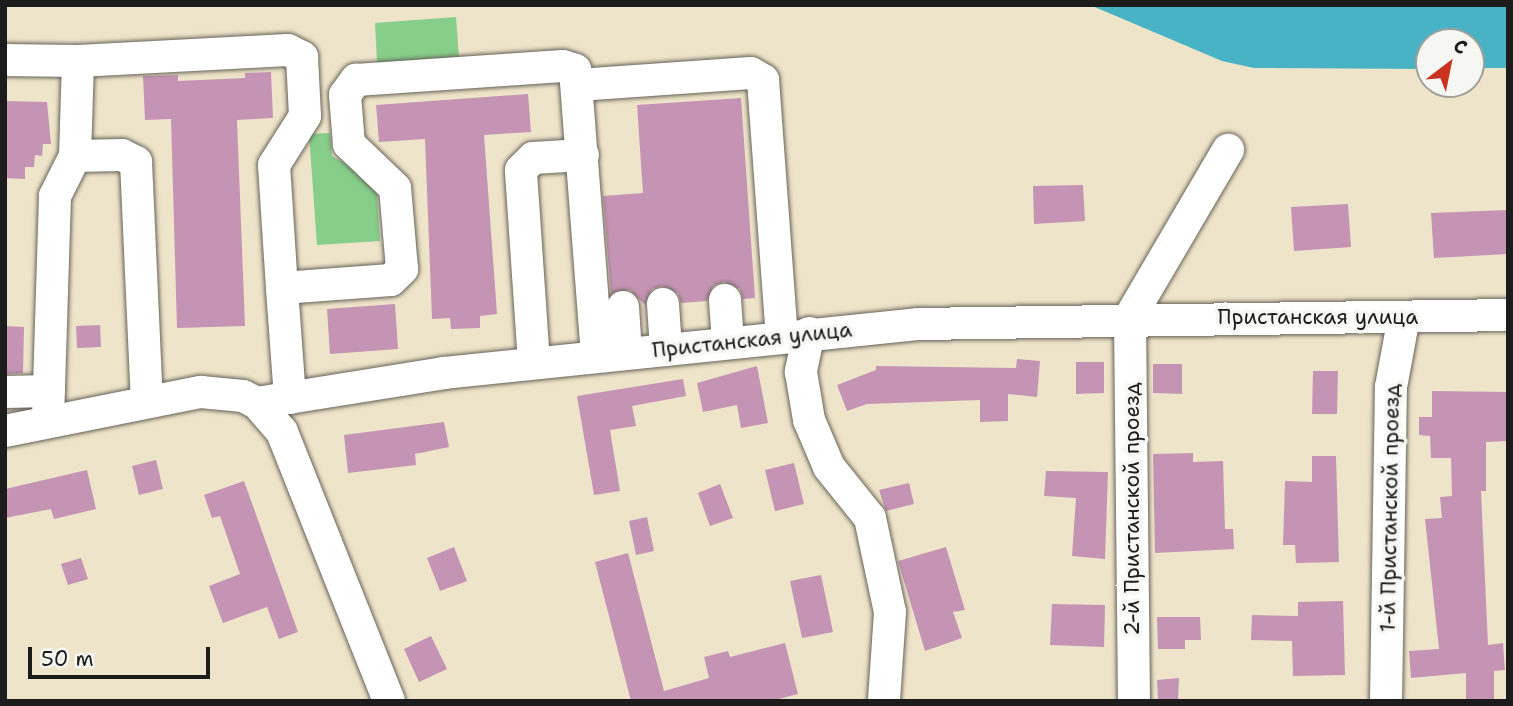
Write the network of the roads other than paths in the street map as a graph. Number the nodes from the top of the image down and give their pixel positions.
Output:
1 (5, 60) edge
2 (78, 61) junction
3 (578, 85) junction
4 (1228, 150) dead end
5 (583, 155) junction
6 (75, 156) junction
7 (282, 288) junction
8 (725, 300) dead end
9 (663, 304) dead end
10 (623, 307) dead end
11 (1508, 315) edge
12 (1130, 317) junction
13 (1404, 317) junction
14 (796, 334) junction
15 (728, 342) junction
16 (666, 349) junction
17 (611, 355) junction
18 (534, 363) junction
19 (49, 391) junction
20 (5, 392) edge
21 (290, 398) junction
22 (147, 402) junction
23 (257, 403) junction
24 (48, 422) junction
25 (5, 431) edge
26 (389, 701) edge
27 (884, 701) edge
28 (1134, 701) edge
29 (1386, 701) edge

1 - 2 street
2 - 6 street
2 - 7 street
3 - 5 street
3 - 7 street
3 - 14 street
4 - 12 street
5 - 17 street
5 - 18 street
6 - 19 street
6 - 22 street
7 - 21 street
8 - 15 street
9 - 16 street
10 - 17 street
11 - 13 street, Пристанская улица
12 - 13 street, Пристанская улица
12 - 14 street, Пристанская улица
12 - 28 street, 2-й Пристанской проезд
13 - 29 street, 1-й Пристанской проезд
14 - 15 street, Пристанская улица
14 - 27 street
15 - 16 street, Пристанская улица
16 - 17 street, Пристанская улица
17 - 18 street, Пристанская улица
18 - 21 street, Пристанская улица
19 - 20 street
19 - 24 street
21 - 23 street, Пристанская улица
22 - 23 street, Пристанская улица
22 - 24 street, Пристанская улица
23 - 26 street
24 - 25 street, Пристанская улица

